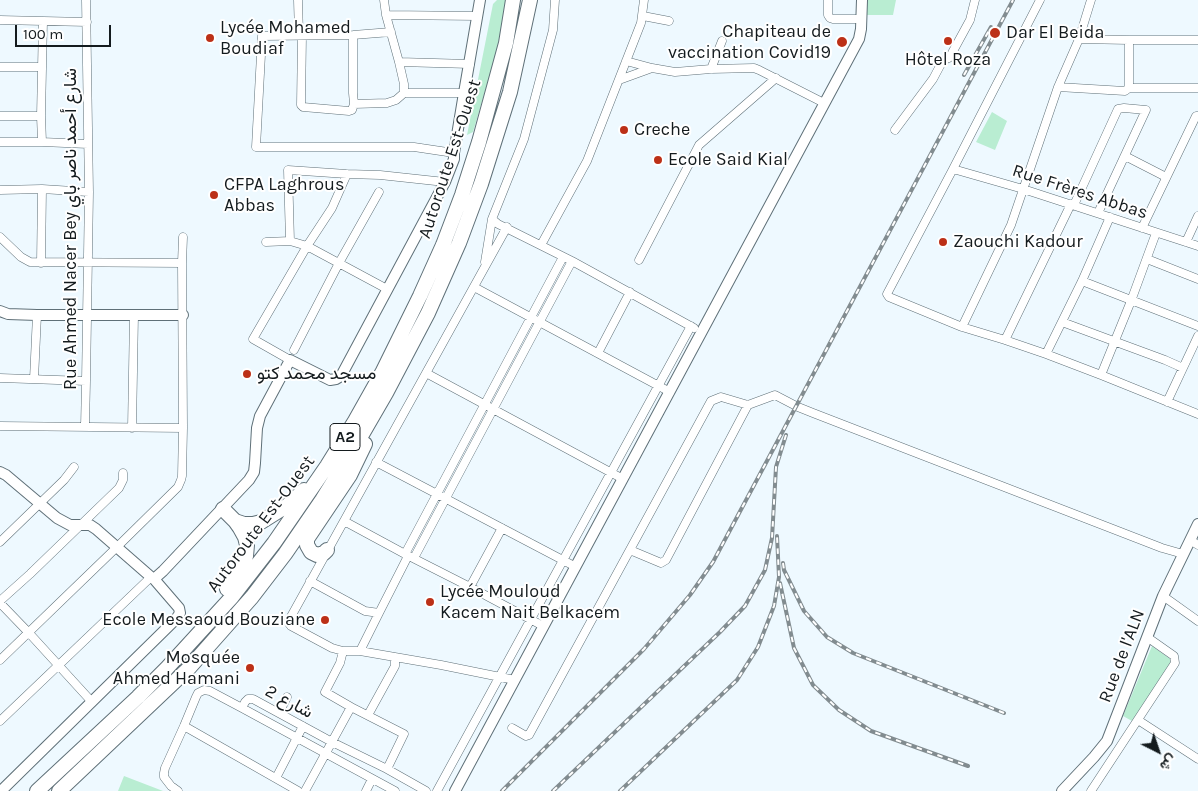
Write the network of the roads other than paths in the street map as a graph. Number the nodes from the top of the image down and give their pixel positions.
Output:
1 (86, 0) edge
2 (298, 0) edge
3 (384, 0) edge
4 (480, 0) edge
5 (513, 0) edge
6 (530, 0) edge
7 (555, 0) edge
8 (644, 0) edge
9 (828, 0) edge
10 (862, 0) edge
11 (975, 0) edge
12 (1040, 0) edge
13 (1091, 0) edge
14 (386, 15) junction
15 (478, 16) junction
16 (643, 16) junction
17 (862, 19) junction
18 (0, 20) edge
19 (43, 21) junction
20 (668, 21) dead end
21 (87, 22) junction
22 (392, 32) junction
23 (300, 35) junction
24 (354, 35) junction
25 (1079, 39) junction
26 (1129, 40) junction
27 (1198, 40) edge
28 (722, 41) dead end
29 (626, 61) junction
30 (399, 62) junction
31 (470, 64) junction
32 (0, 67) edge
33 (42, 67) junction
34 (652, 68) junction
35 (711, 70) junction
36 (776, 78) junction
37 (619, 80) junction
38 (1058, 87) junction
39 (1198, 88) edge
40 (1127, 90) junction
41 (404, 93) junction
42 (464, 93) junction
43 (824, 102) junction
44 (354, 104) junction
45 (1124, 108) junction
46 (0, 116) edge
47 (41, 116) junction
48 (1198, 116) edge
49 (895, 130) dead end
50 (0, 142) edge
51 (42, 142) junction
52 (88, 144) junction
53 (454, 153) junction
54 (1125, 156) junction
55 (953, 169) junction
56 (347, 174) junction
57 (1166, 177) junction
58 (445, 182) junction
59 (1023, 189) junction
60 (0, 190) edge
61 (42, 190) junction
62 (89, 192) junction
63 (379, 192) dead end
64 (1073, 205) junction
65 (1098, 213) junction
66 (1198, 216) edge
67 (1110, 218) junction
68 (492, 220) junction
69 (507, 227) junction
70 (1142, 228) junction
71 (1156, 233) junction
72 (0, 237) edge
73 (182, 237) dead end
74 (290, 241) junction
75 (266, 242) dead end
76 (1186, 242) junction
77 (541, 245) junction
78 (307, 246) junction
79 (1198, 246) edge
80 (563, 257) junction
81 (1147, 259) junction
82 (639, 260) dead end
83 (572, 261) junction
84 (40, 262) junction
85 (88, 262) junction
86 (182, 263) junction
87 (339, 263) junction
88 (485, 268) junction
89 (1198, 279) edge
90 (1082, 282) junction
91 (474, 287) junction
92 (387, 289) junction
93 (630, 292) junction
94 (1131, 301) junction
95 (0, 311) edge
96 (87, 314) junction
97 (37, 315) junction
98 (134, 315) junction
99 (183, 315) junction
100 (532, 317) junction
101 (540, 322) junction
102 (1062, 322) junction
103 (691, 326) junction
104 (1198, 326) edge
105 (962, 327) junction
106 (702, 332) junction
107 (1198, 336) edge
108 (1005, 340) junction
109 (1114, 341) junction
110 (598, 353) junction
111 (1046, 354) junction
112 (292, 355) junction
113 (1183, 368) junction
114 (426, 373) junction
115 (1101, 374) junction
116 (0, 378) edge
117 (34, 379) junction
118 (86, 381) junction
119 (659, 385) junction
120 (670, 392) junction
121 (386, 393) junction
122 (1167, 402) junction
123 (485, 405) junction
124 (748, 405) junction
125 (493, 410) junction
126 (1198, 414) edge
127 (0, 426) edge
128 (85, 427) junction
129 (132, 428) junction
130 (183, 428) junction
131 (376, 462) junction
132 (327, 466) junction
133 (74, 467) dead end
134 (0, 473) edge
135 (123, 473) dead end
136 (611, 473) junction
137 (623, 479) junction
138 (438, 494) junction
139 (446, 498) junction
140 (41, 504) junction
141 (223, 509) junction
142 (235, 521) junction
143 (344, 521) junction
144 (1198, 524) edge
145 (79, 526) junction
146 (502, 528) junction
147 (0, 542) edge
148 (1194, 542) edge
149 (117, 547) junction
150 (327, 550) junction
151 (630, 550) junction
152 (1183, 554) junction
153 (409, 556) junction
154 (563, 560) junction
155 (576, 566) junction
156 (152, 578) junction
157 (310, 581) junction
158 (470, 587) junction
159 (1163, 596) junction
160 (0, 602) edge
161 (379, 613) junction
162 (531, 620) junction
163 (1198, 621) edge
164 (543, 626) junction
165 (29, 633) junction
166 (1147, 637) junction
167 (186, 646) junction
168 (343, 651) junction
169 (360, 651) junction
170 (395, 657) junction
171 (0, 660) edge
172 (58, 665) junction
173 (499, 677) junction
174 (515, 680) junction
175 (287, 696) dead end
176 (92, 702) junction
177 (351, 706) junction
178 (242, 708) junction
179 (279, 712) junction
180 (368, 715) junction
181 (1138, 720) junction
182 (0, 721) edge
183 (184, 726) junction
184 (303, 726) junction
185 (512, 728) dead end
186 (296, 738) junction
187 (332, 742) junction
188 (326, 753) junction
189 (1198, 759) edge
190 (387, 769) junction
191 (276, 778) junction
192 (372, 779) junction
193 (1, 789) edge
194 (37, 791) edge
195 (59, 791) edge
196 (178, 791) edge
197 (298, 791) edge
198 (305, 791) edge
199 (366, 791) edge
200 (395, 791) edge
201 (426, 791) edge
202 (437, 791) edge
203 (455, 791) edge
204 (1062, 791) edge
205 (1091, 791) edge

1 - 21 street, Rue Ahmed Nacer Bey شارع أحمد ناصر باي
2 - 23 street
3 - 14 street
4 - 15 street
5 - 132 highway, Autoroute Est-Ouest / A2
6 - 121 highway, Autoroute Est-Ouest / A2
7 - 68 street
8 - 16 street
9 - 17 street
10 - 17 street
11 - 49 street
12 - 55 street
13 - 25 street
14 - 15 street
14 - 22 street
15 - 31 street
16 - 20 street
16 - 29 street
17 - 43 street
18 - 19 street
19 - 21 street
19 - 33 street
21 - 52 street, Rue Ahmed Nacer Bey شارع أحمد ناصر باي
22 - 24 street
22 - 30 street
23 - 24 street
23 - 44 street
23 - 53 street
24 - 44 street
25 - 26 street
25 - 38 street
26 - 27 street
26 - 40 street
28 - 35 street
29 - 34 street
29 - 37 street
30 - 31 street
30 - 41 street
31 - 42 street
32 - 33 street
33 - 47 street
34 - 35 street
34 - 37 street
35 - 36 street
36 - 43 street
36 - 82 street
37 - 77 street
38 - 40 street
38 - 59 street
39 - 40 street
40 - 45 street
41 - 42 street
41 - 44 street
42 - 53 street
43 - 106 street
45 - 54 street
45 - 64 street
46 - 47 street
47 - 51 street
48 - 57 street
50 - 51 street
51 - 52 street
52 - 62 street, Rue Ahmed Nacer Bey شارع أحمد ناصر باي
53 - 58 street
54 - 57 street
54 - 65 street
55 - 59 street, Rue Frères Abbas
55 - 105 street
56 - 58 street
56 - 74 street
56 - 78 street
57 - 70 street
58 - 92 street
59 - 64 street, Rue Frères Abbas
59 - 105 street
60 - 61 street
61 - 62 street
61 - 84 street
62 - 85 street, Rue Ahmed Nacer Bey شارع أحمد ناصر باي
63 - 87 street
64 - 65 street, Rue Frères Abbas
64 - 108 street
65 - 67 street, Rue Frères Abbas
66 - 76 street
67 - 70 street, Rue Frères Abbas
67 - 90 street
68 - 69 street
68 - 88 street
69 - 77 street
69 - 88 street
70 - 71 street, Rue Frères Abbas
71 - 76 street, Rue Frères Abbas
71 - 81 street
72 - 84 street
73 - 86 street
74 - 75 street
74 - 78 street
76 - 79 street, Rue Frères Abbas
77 - 80 street
78 - 87 street
78 - 112 street
80 - 83 street
80 - 100 street
81 - 89 street
81 - 94 street
83 - 93 street
83 - 101 street
84 - 85 street
85 - 86 street
85 - 96 street, Rue Ahmed Nacer Bey شارع أحمد ناصر باي
86 - 99 street
87 - 92 street
87 - 112 street
88 - 91 street
90 - 94 street
90 - 102 street
91 - 100 street
91 - 114 street
92 - 112 street
93 - 103 street
93 - 110 street
94 - 104 street
94 - 109 street
95 - 97 street
96 - 97 street
96 - 98 street
96 - 118 street, Rue Ahmed Nacer Bey شارع أحمد ناصر باي
97 - 117 street
98 - 99 street
98 - 129 street
99 - 130 street
100 - 101 street
100 - 123 street
101 - 110 street
101 - 125 street
102 - 109 street
102 - 111 street
103 - 106 street
103 - 119 street
105 - 108 street
106 - 120 street
107 - 113 street
108 - 111 street
109 - 113 street
109 - 115 street
110 - 119 street
111 - 115 street
112 - 141 street
113 - 122 street
114 - 123 street
114 - 131 street
115 - 122 street
116 - 117 street
117 - 118 street
118 - 128 street, Rue Ahmed Nacer Bey شارع أحمد ناصر باي
119 - 120 street
119 - 136 street
120 - 137 street
121 - 150 highway
121 - 195 highway, Autoroute Est-Ouest / A2
122 - 126 street
123 - 125 street
123 - 138 street
124 - 151 street
124 - 151 street
124 - 152 street
125 - 136 street
125 - 139 street
127 - 128 street
128 - 129 street
129 - 130 street
130 - 149 street
131 - 138 street
131 - 143 street
132 - 142 highway
132 - 167 highway, Autoroute Est-Ouest / A2
133 - 140 street
134 - 140 street
135 - 145 street
136 - 137 street
136 - 154 street
137 - 155 street
138 - 139 street
138 - 153 street
139 - 146 street
139 - 153 street
140 - 145 street
140 - 147 street
141 - 142 highway
141 - 156 street
142 - 167 highway
143 - 150 street
143 - 153 street
144 - 148 street, Rue de l'ALN
145 - 149 street
145 - 160 street
146 - 154 street
146 - 158 street
148 - 152 street, Rue de l'ALN
149 - 156 street
149 - 165 street
150 - 157 street
151 - 185 street
152 - 159 street, Rue de l'ALN
153 - 158 street
153 - 161 street
154 - 155 street
154 - 162 street
155 - 164 street
156 - 172 street
156 - 176 street
157 - 161 street
157 - 168 street
158 - 162 street
159 - 163 street
159 - 166 street, Rue de l'ALN
160 - 165 street
161 - 169 street
162 - 164 street
162 - 173 street
164 - 174 street
165 - 171 street
165 - 172 street
166 - 181 street
166 - 204 street, Rue de l'ALN
167 - 194 highway, Autoroute Est-Ouest / A2
168 - 169 street
168 - 177 street
169 - 170 street
170 - 173 street
170 - 180 street
172 - 176 street
172 - 182 street
173 - 174 street
173 - 202 street
174 - 203 street
175 - 179 street
176 - 193 street
177 - 180 street
177 - 187 street
178 - 179 street, شارع 2
178 - 183 street
178 - 186 street, شارع 2
179 - 184 street, شارع 2
180 - 190 street
181 - 189 street
181 - 205 street
183 - 191 street
183 - 196 street
184 - 186 street
184 - 187 street, شارع 2
186 - 188 street, شارع 2
186 - 191 street
187 - 188 street
187 - 190 street, شارع 2
188 - 192 street, شارع 2
188 - 198 street
190 - 201 street, شارع 2
191 - 197 street
192 - 199 street
192 - 200 street, شارع 2

